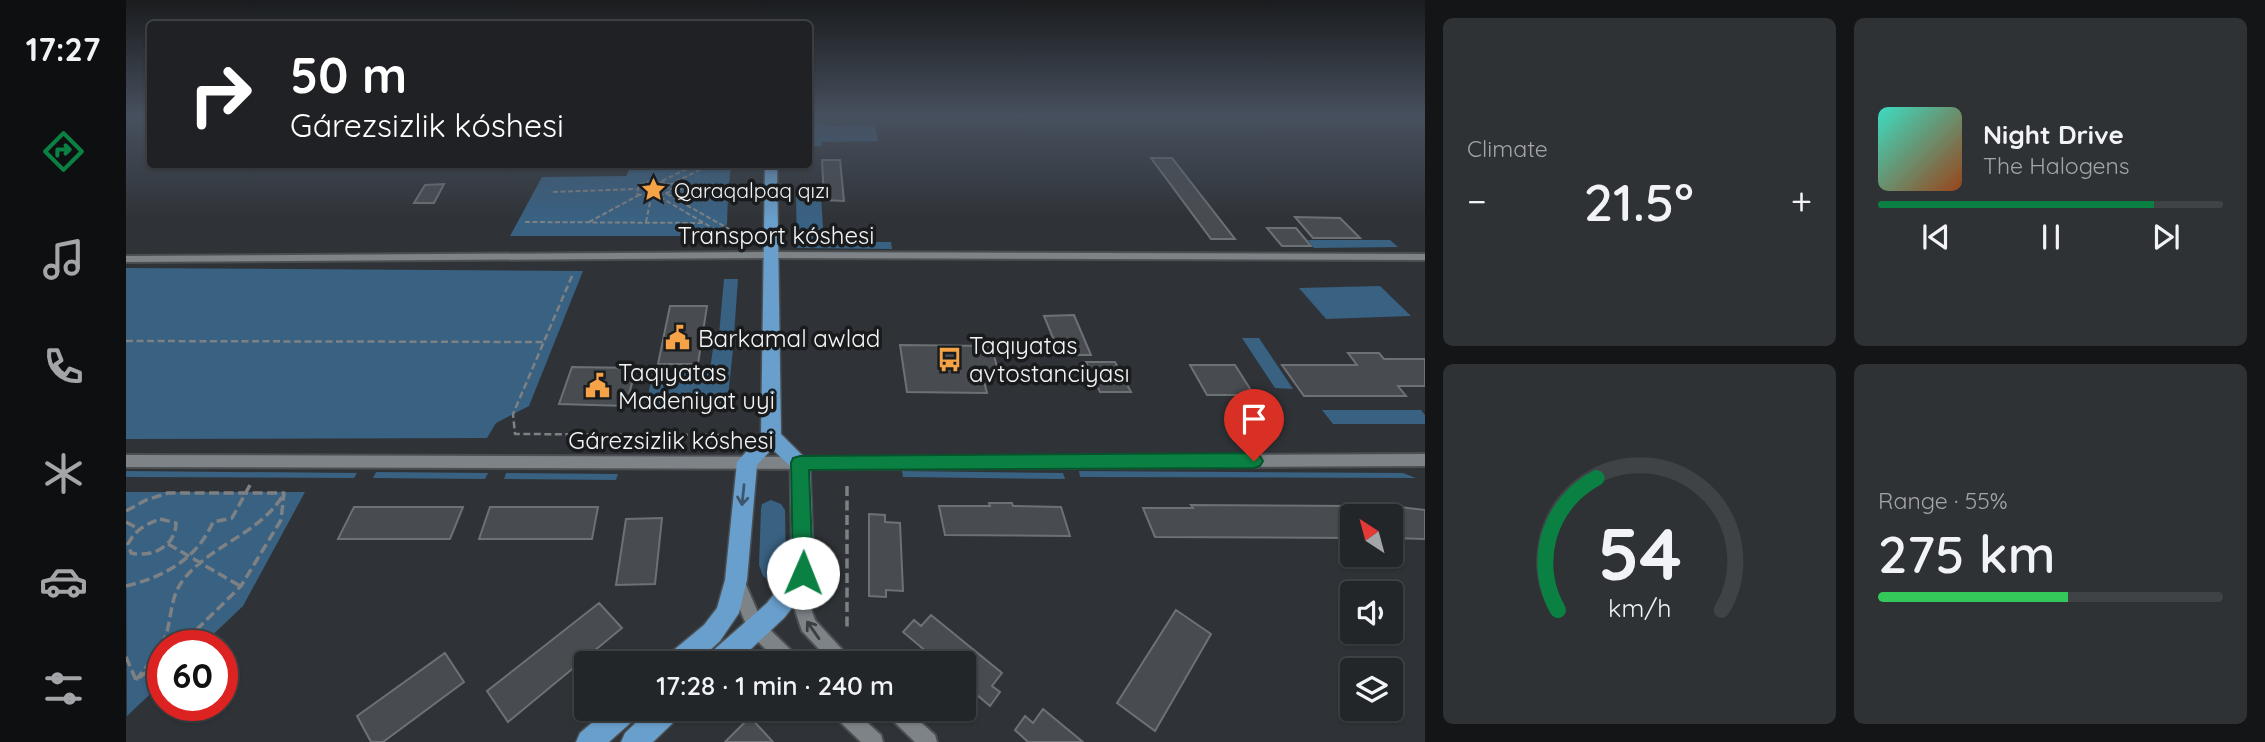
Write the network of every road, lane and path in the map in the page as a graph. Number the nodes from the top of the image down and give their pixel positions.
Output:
1 (689, 168) edge
2 (705, 168) edge
3 (771, 168) edge
4 (662, 181) junction
5 (670, 187) junction
6 (748, 189) dead end
7 (636, 190) junction
8 (553, 192) dead end
9 (667, 194) junction
10 (639, 195) junction
11 (660, 197) junction
12 (651, 198) junction
13 (525, 222) dead end
14 (587, 223) junction
15 (646, 223) junction
16 (704, 223) junction
17 (746, 231) dead end
18 (726, 236) dead end
19 (772, 255) junction
20 (1425, 257) edge
21 (126, 259) edge
22 (572, 276) dead end
23 (126, 341) edge
24 (544, 342) junction
25 (733, 435) dead end
26 (771, 436) junction
27 (1420, 460) edge
28 (126, 461) edge
29 (747, 463) junction
30 (800, 463) junction
31 (1425, 473) edge
32 (250, 485) dead end
33 (847, 486) dead end
34 (246, 492) junction
35 (284, 493) junction
36 (126, 511) edge
37 (126, 522) edge
38 (139, 529) junction
39 (168, 544) junction
40 (127, 550) edge
41 (188, 556) junction
42 (199, 562) junction
43 (736, 580) junction
44 (126, 586) edge
45 (241, 586) junction
46 (796, 589) junction
47 (755, 628) junction
48 (847, 628) dead end
49 (196, 630) edge
50 (692, 651) edge
51 (730, 651) edge
52 (779, 651) edge
53 (833, 651) edge
54 (126, 657) edge
55 (147, 672) edge
56 (136, 680) junction
57 (613, 721) edge
58 (656, 721) edge
59 (852, 721) edge
60 (905, 721) edge
61 (589, 742) edge
62 (634, 742) edge
63 (874, 742) edge
64 (928, 742) edge

1 - 4 path
2 - 5 path
3 - 19 main road
4 - 5 path
4 - 7 path
5 - 6 path
5 - 9 path
7 - 8 path
7 - 10 path
9 - 11 path
9 - 17 path
10 - 12 path
10 - 14 path
11 - 12 path
11 - 16 path
12 - 15 path
13 - 14 path
14 - 15 path
15 - 16 path
16 - 18 path
19 - 20 street, Transport kóshesi
19 - 21 street, Transport kóshesi
19 - 26 main road
22 - 24 path
23 - 24 path
24 - 25 path
26 - 29 main road
26 - 30 main road
27 - 30 street, Gárezsizlik kóshesi
27 - 31 street
28 - 29 street, Gárezsizlik kóshesi
29 - 30 street, Gárezsizlik kóshesi
29 -> 43 main road
30 - 46 main road
32 - 34 path
33 - 48 path
34 - 35 path
34 - 36 path
34 - 41 path
35 - 42 path
35 - 45 path
37 - 38 path
38 - 39 path
38 - 40 path
39 - 40 path
39 - 41 path
41 - 42 path
41 - 44 path
42 - 45 path
42 - 56 path
43 - 47 street
43 - 50 main road
45 - 49 path
46 - 47 main road
53 -> 46 street
47 - 51 main road
47 - 52 street
54 - 56 path
55 - 56 path
57 - 61 main road
58 - 62 main road
59 - 63 street
60 - 64 street

